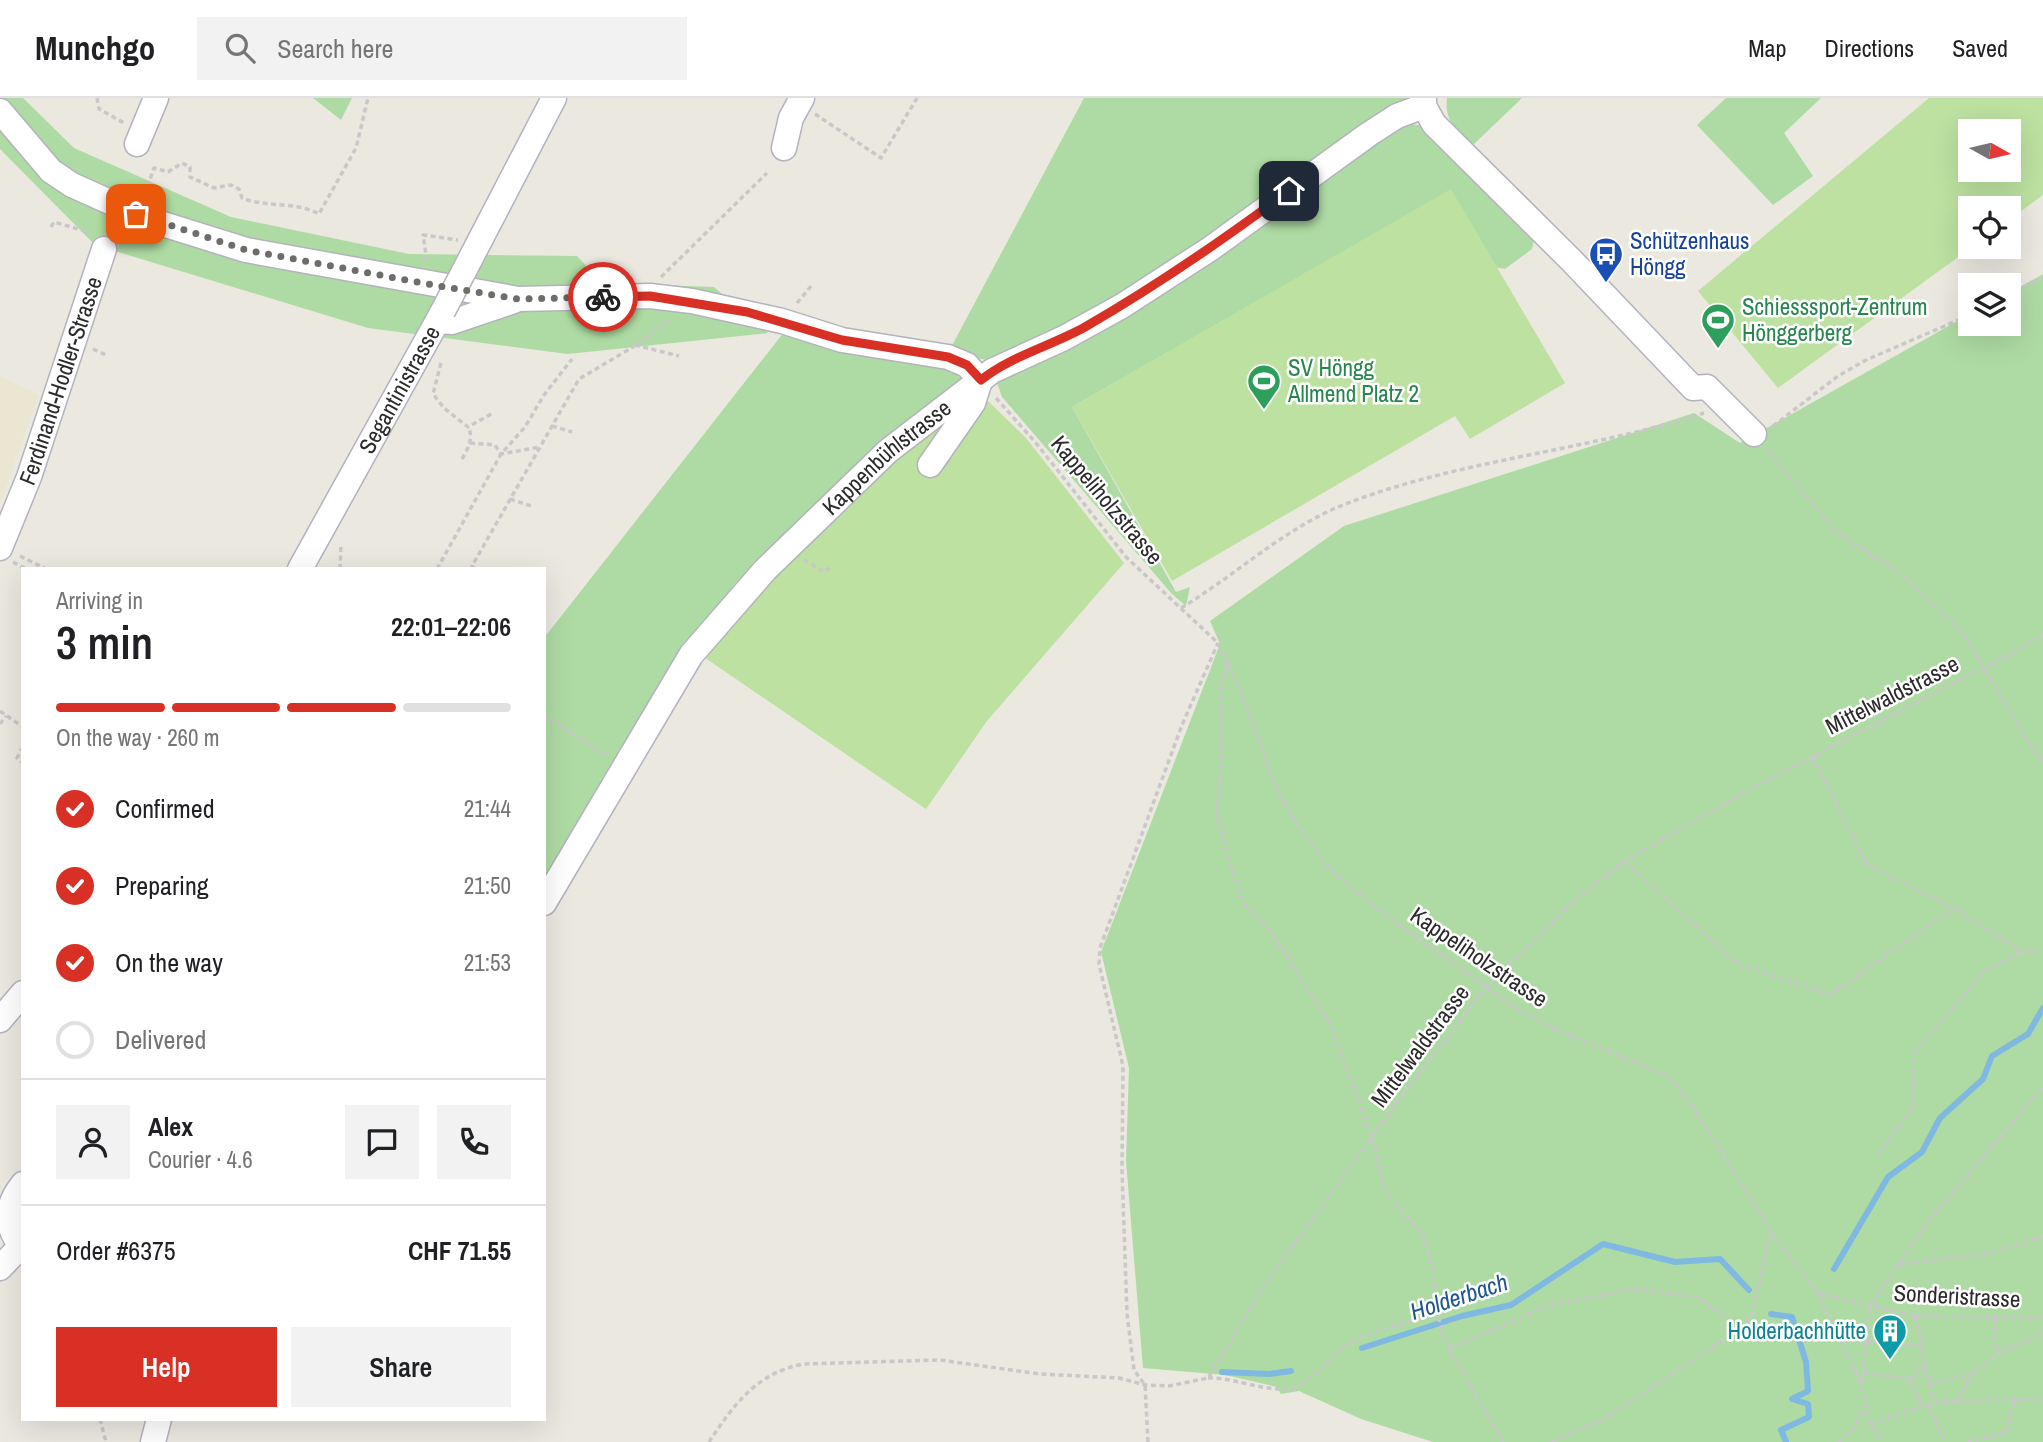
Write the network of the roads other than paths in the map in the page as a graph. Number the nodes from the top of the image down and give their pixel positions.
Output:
1 (156, 98) edge
2 (554, 98) edge
3 (1424, 102) edge
4 (807, 105) edge
5 (0, 111) edge
6 (134, 135) road end
7 (784, 148) dead end
8 (99, 241) road end
9 (518, 299) junction
10 (440, 316) junction
11 (981, 380) junction
12 (1755, 436) road end
13 (930, 466) dead end
14 (7, 553) edge
15 (301, 567) edge
16 (546, 900) edge
17 (21, 995) edge
18 (0, 1020) edge
19 (21, 1186) edge
20 (21, 1246) edge
21 (21, 1246) edge
22 (0, 1268) edge
23 (158, 1421) edge
24 (153, 1442) edge

1 - 6 street
2 - 10 street, Segantinistrasse, bridge
3 - 11 street, Kappenbühlstrasse
3 - 12 street
4 - 7 street
5 - 9 street
8 - 14 street, Ferdinand-Hodler-Strasse
9 - 10 street
9 - 11 street
10 - 15 street, Segantinistrasse
11 - 13 street
11 - 16 street, Kappenbühlstrasse
17 - 18 street
19 - 20 street
21 - 22 street
23 - 24 street

